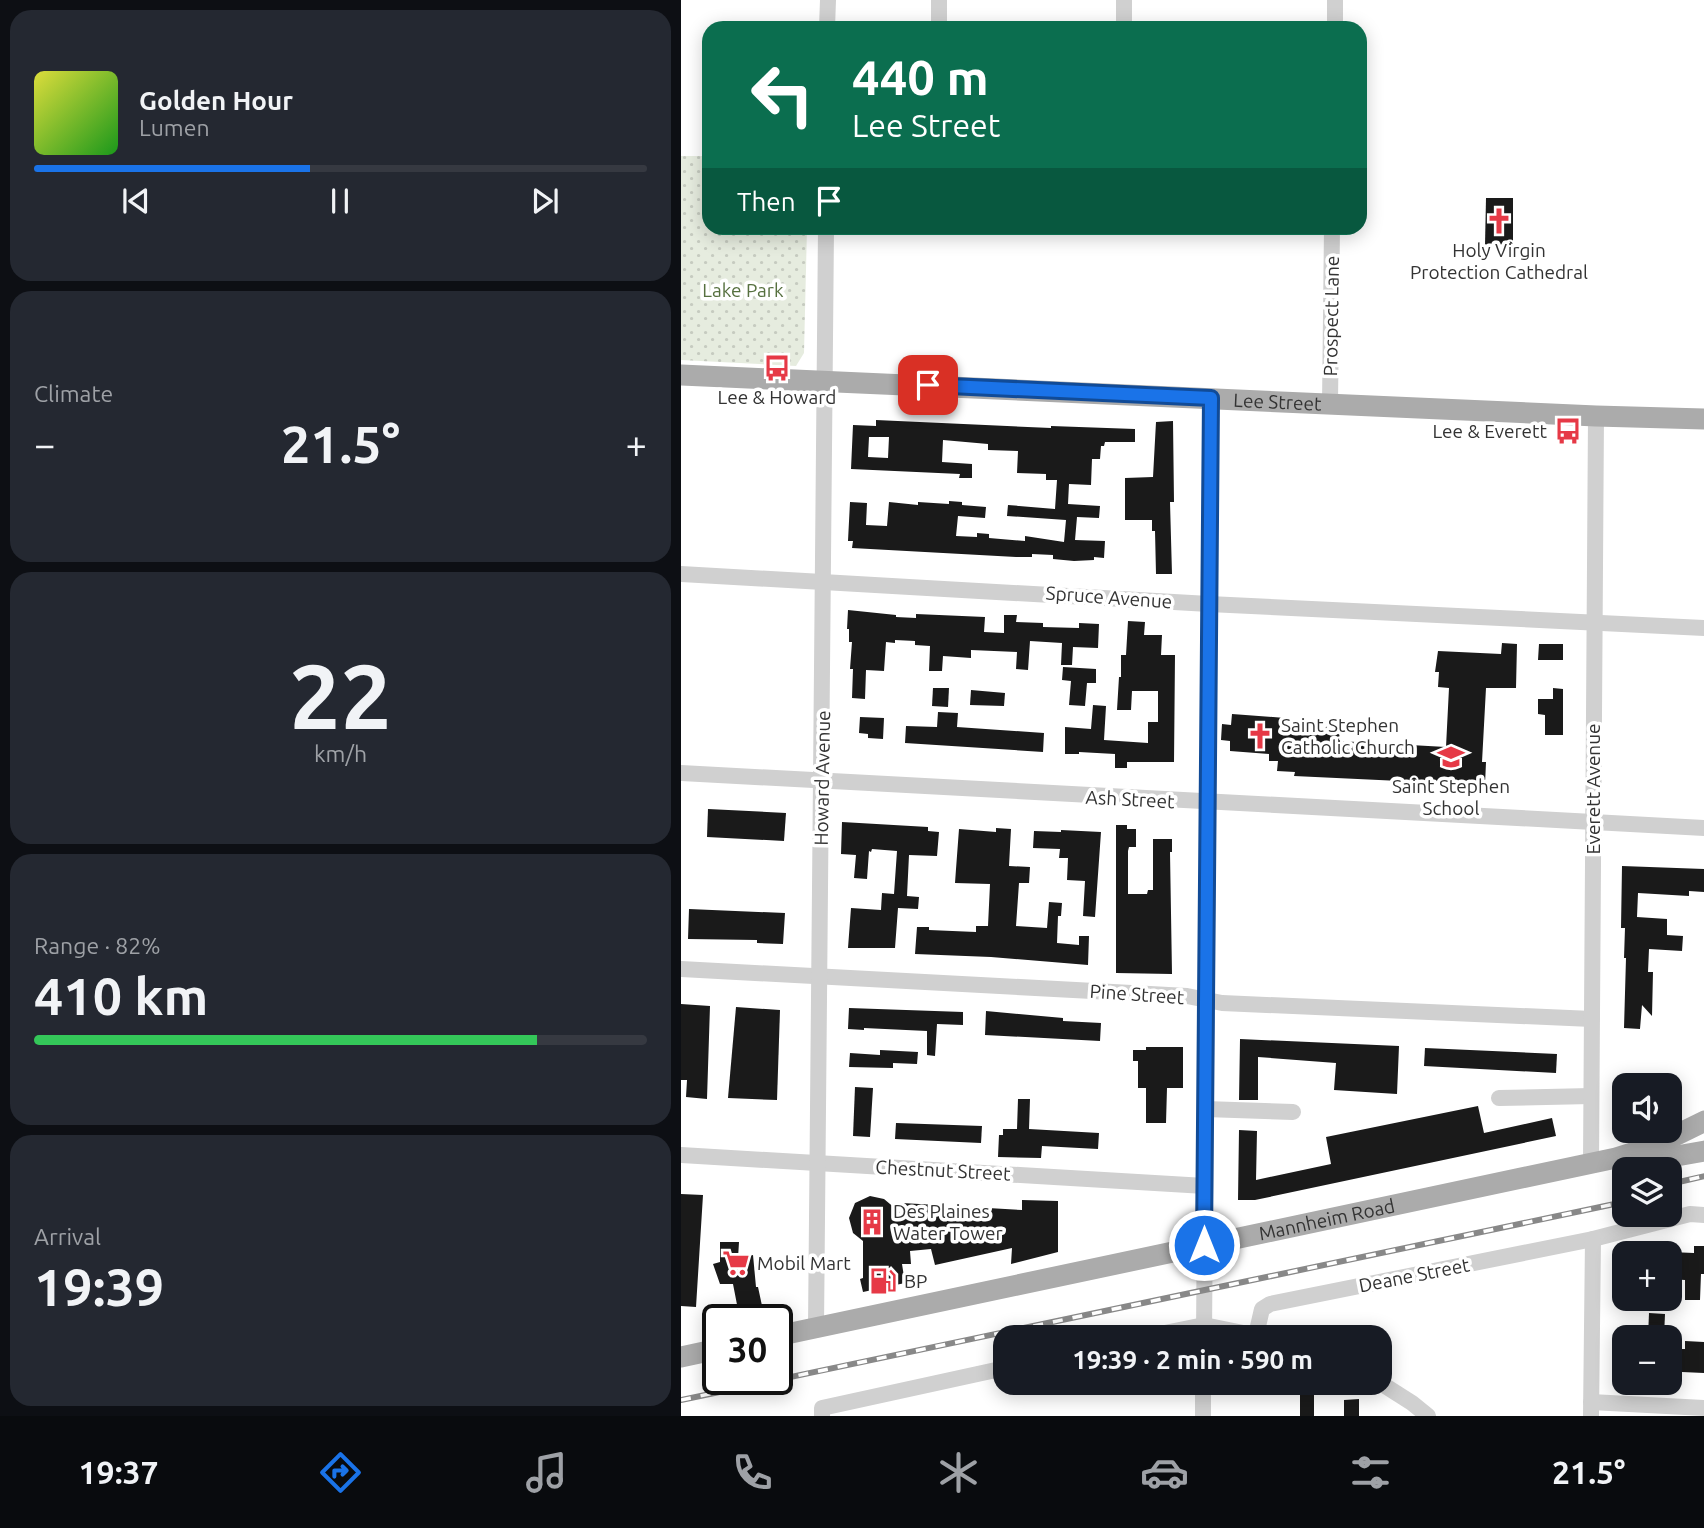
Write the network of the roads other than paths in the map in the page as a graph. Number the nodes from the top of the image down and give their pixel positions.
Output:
1 (828, 0) edge
2 (939, 0) edge
3 (1124, 0) edge
4 (1335, 0) edge
5 (827, 21) edge
6 (939, 21) edge
7 (1124, 21) edge
8 (1335, 21) edge
9 (826, 235) edge
10 (1332, 235) edge
11 (681, 375) edge
12 (826, 380) junction
13 (1211, 398) junction
14 (1330, 404) junction
15 (1596, 416) junction
16 (1704, 419) edge
17 (681, 574) edge
18 (823, 581) junction
19 (1209, 604) junction
20 (1594, 621) junction
21 (1704, 628) edge
22 (681, 773) edge
23 (821, 782) junction
24 (1208, 803) junction
25 (1593, 822) junction
26 (1704, 828) edge
27 (681, 969) edge
28 (820, 976) junction
29 (1207, 1000) junction
30 (1592, 1019) junction
31 (1591, 1096) junction
32 (1499, 1098) dead end
33 (1205, 1109) junction
34 (1292, 1112) dead end
35 (1704, 1121) edge
36 (1704, 1151) edge
37 (681, 1155) edge
38 (1619, 1157) edge
39 (1670, 1157) edge
40 (1612, 1159) edge
41 (1591, 1162) junction
42 (818, 1163) junction
43 (1205, 1186) junction
44 (1704, 1216) edge
45 (1593, 1238) junction
46 (1204, 1245) junction
47 (1204, 1325) edge
48 (1260, 1325) edge
49 (816, 1328) junction
50 (793, 1333) edge
51 (702, 1352) edge
52 (681, 1356) edge
53 (993, 1371) edge
54 (1392, 1390) edge
55 (1203, 1395) edge
56 (1704, 1408) edge
57 (1591, 1409) edge
58 (822, 1412) edge
59 (1203, 1416) edge
60 (1428, 1416) edge

1 - 5 street
2 - 6 street
3 - 7 street
4 - 8 street
9 - 12 street, Howard Avenue
10 - 14 street, Prospect Lane
11 - 12 main road, Lee Street
12 - 13 main road, Lee Street
12 - 18 street, Howard Avenue
13 - 14 main road, Lee Street
13 - 19 street
14 - 15 main road, Lee Street
15 - 16 main road, Lee Street
15 - 20 street, Everett Avenue
17 - 18 street, Spruce Avenue
18 - 19 street, Spruce Avenue
18 - 23 street, Howard Avenue
19 - 20 street, Spruce Avenue
19 - 24 street
20 - 21 street, Spruce Avenue
20 - 25 street, Everett Avenue
22 - 23 street, Ash Street
23 - 24 street, Ash Street
23 - 28 street, Howard Avenue
24 - 25 street, Ash Street
24 - 29 street
25 - 26 street, Ash Street
25 - 30 street, Everett Avenue
27 - 28 street, Pine Street
28 - 29 street, Pine Street
28 - 42 street, Howard Avenue
29 - 30 street, Pine Street
29 - 33 street
30 - 31 street, Everett Avenue
31 - 32 street
31 - 41 street, Everett Avenue
33 - 34 street
33 - 43 street
35 - 38 main road, Mannheim Road
36 - 39 main road
37 - 42 street, Chestnut Street
40 - 41 main road, Mannheim Road
41 - 46 main road, Mannheim Road
42 - 43 street, Chestnut Street
42 - 49 street, Howard Avenue
43 - 46 street
44 - 45 street
45 - 48 street, Deane Street
45 - 57 street
46 - 47 street
46 - 49 main road, Mannheim Road
49 - 50 main road, Mannheim Road
51 - 52 main road
53 - 58 street
54 - 60 street
55 - 59 street
56 - 57 street

